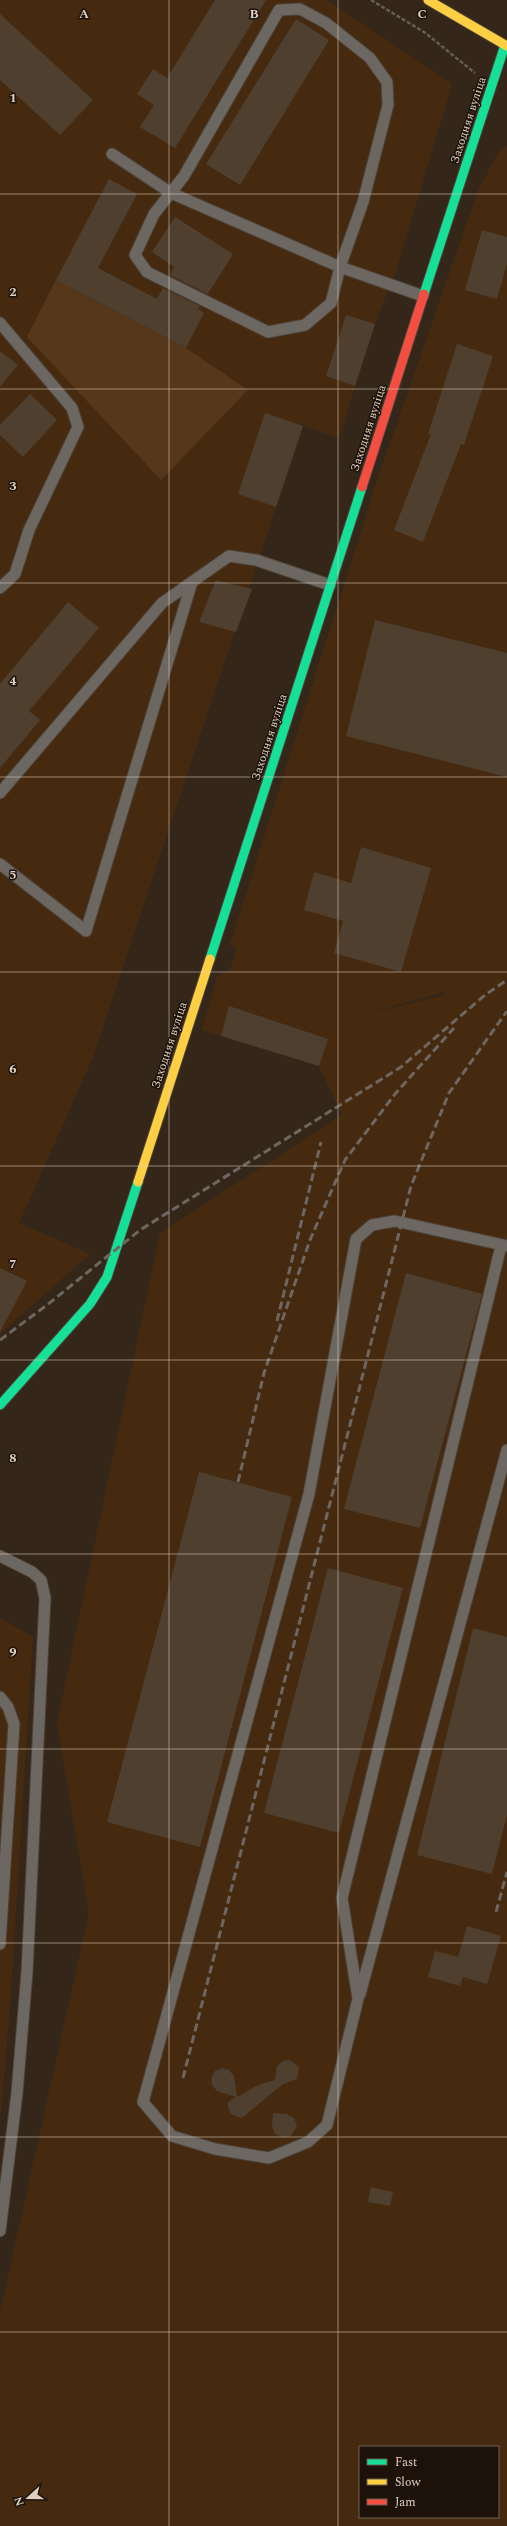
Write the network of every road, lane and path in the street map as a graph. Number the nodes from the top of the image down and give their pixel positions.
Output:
1 (371, 0) edge
2 (428, 0) edge
3 (506, 45) edge
4 (491, 86) junction
5 (112, 154) dead end
6 (171, 193) junction
7 (340, 267) junction
8 (423, 296) junction
9 (0, 323) edge
10 (192, 582) junction
11 (330, 585) junction
12 (0, 588) edge
13 (0, 793) edge
14 (0, 864) edge
15 (504, 1246) edge
16 (0, 1405) edge
17 (507, 1450) edge
18 (0, 1556) edge
19 (0, 1697) edge
20 (0, 1944) edge
21 (358, 1999) junction
22 (0, 2231) edge

1 - 4 path
2 - 3 street
3 - 4 street, Заходняя вуліца
4 - 8 street, Заходняя вуліца
5 - 6 lane
6 - 7 lane
6 - 7 lane
6 - 7 lane
7 - 8 lane
8 - 11 street, Заходняя вуліца
9 - 12 lane
10 - 11 lane
10 - 13 lane
10 - 14 lane
11 - 16 street, Заходняя вуліца
15 - 21 lane
15 - 21 lane
17 - 21 lane
18 - 22 lane
19 - 20 lane

